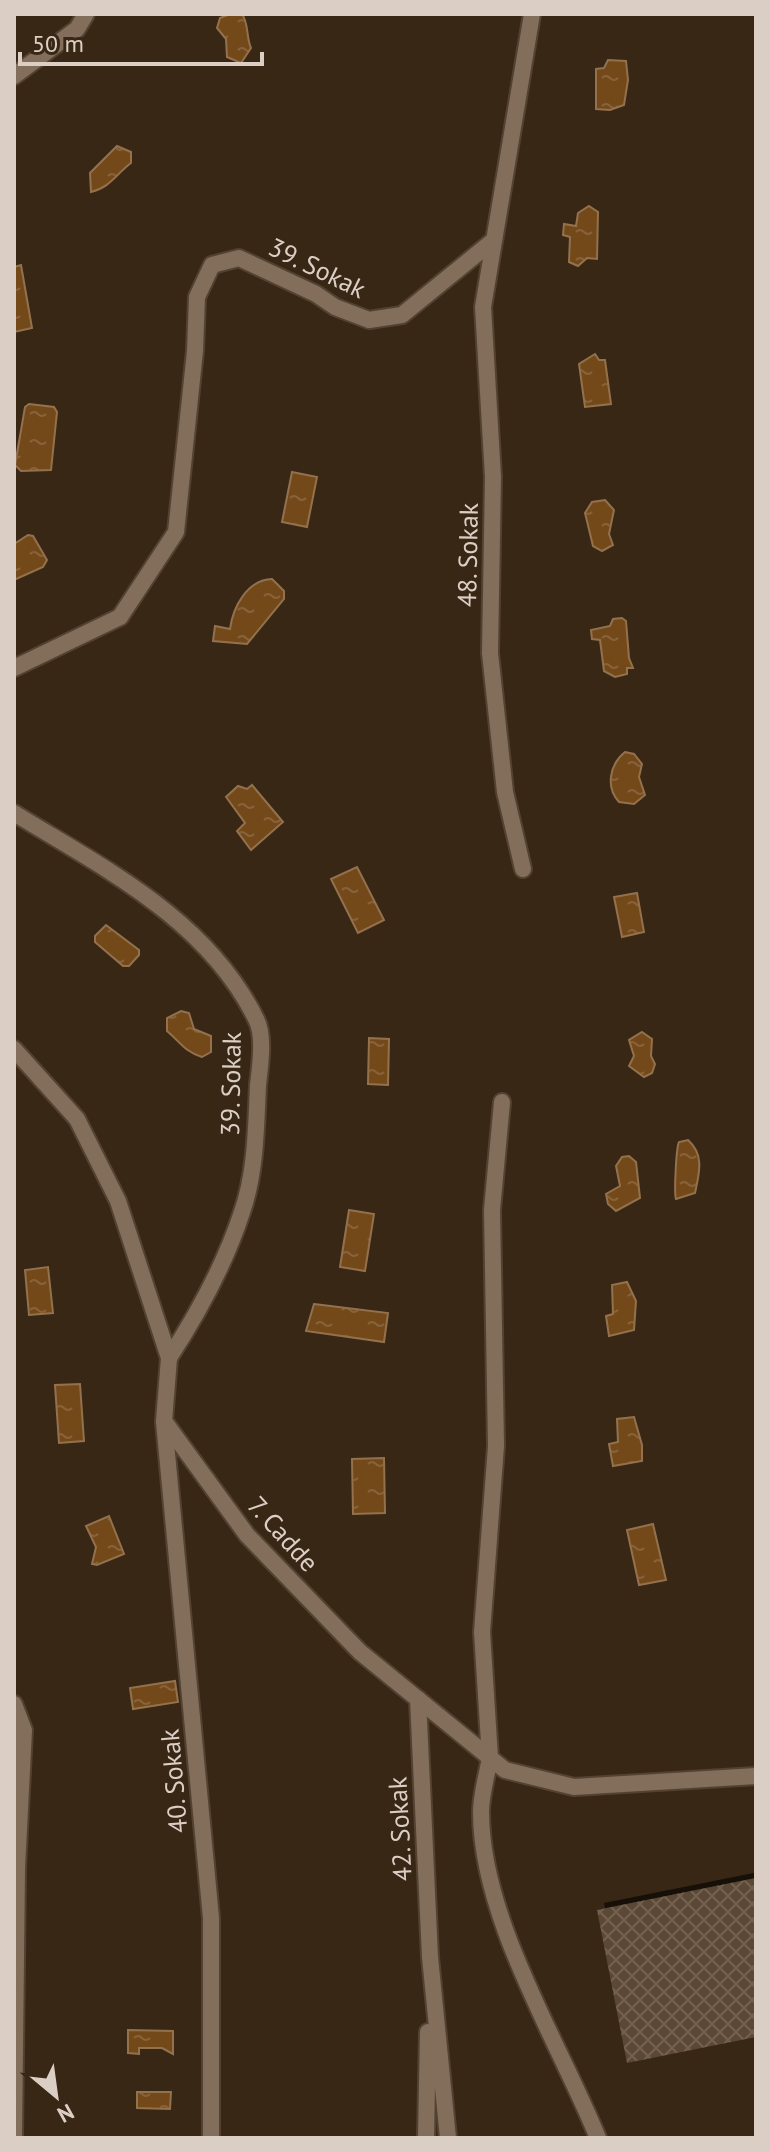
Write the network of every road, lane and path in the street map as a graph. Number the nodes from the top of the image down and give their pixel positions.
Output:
1 (86, 14) edge
2 (532, 14) edge
3 (14, 76) edge
4 (494, 240) junction
5 (14, 668) edge
6 (14, 813) edge
7 (523, 869) dead end
8 (14, 1049) edge
9 (502, 1102) dead end
10 (169, 1358) junction
11 (164, 1421) junction
12 (418, 1699) junction
13 (14, 1704) edge
14 (490, 1758) junction
15 (756, 1776) edge
16 (430, 1957) junction
17 (14, 2138) edge
18 (211, 2138) edge
19 (426, 2138) edge
20 (448, 2138) edge
21 (598, 2138) edge

1 - 3 street
2 - 4 street
4 - 5 street, 39. Sokak
4 - 7 street, 48. Sokak
6 - 10 street, 39. Sokak
8 - 10 street
9 - 14 street
10 - 11 street
11 - 12 street, 7. Cadde
11 - 18 street, 40. Sokak
12 - 14 street, 7. Cadde
12 - 16 street, 42. Sokak
13 - 17 street
14 - 15 street, 7. Cadde
14 - 21 street
16 - 19 street, 42. Sokak
16 - 20 street, 42. Sokak

